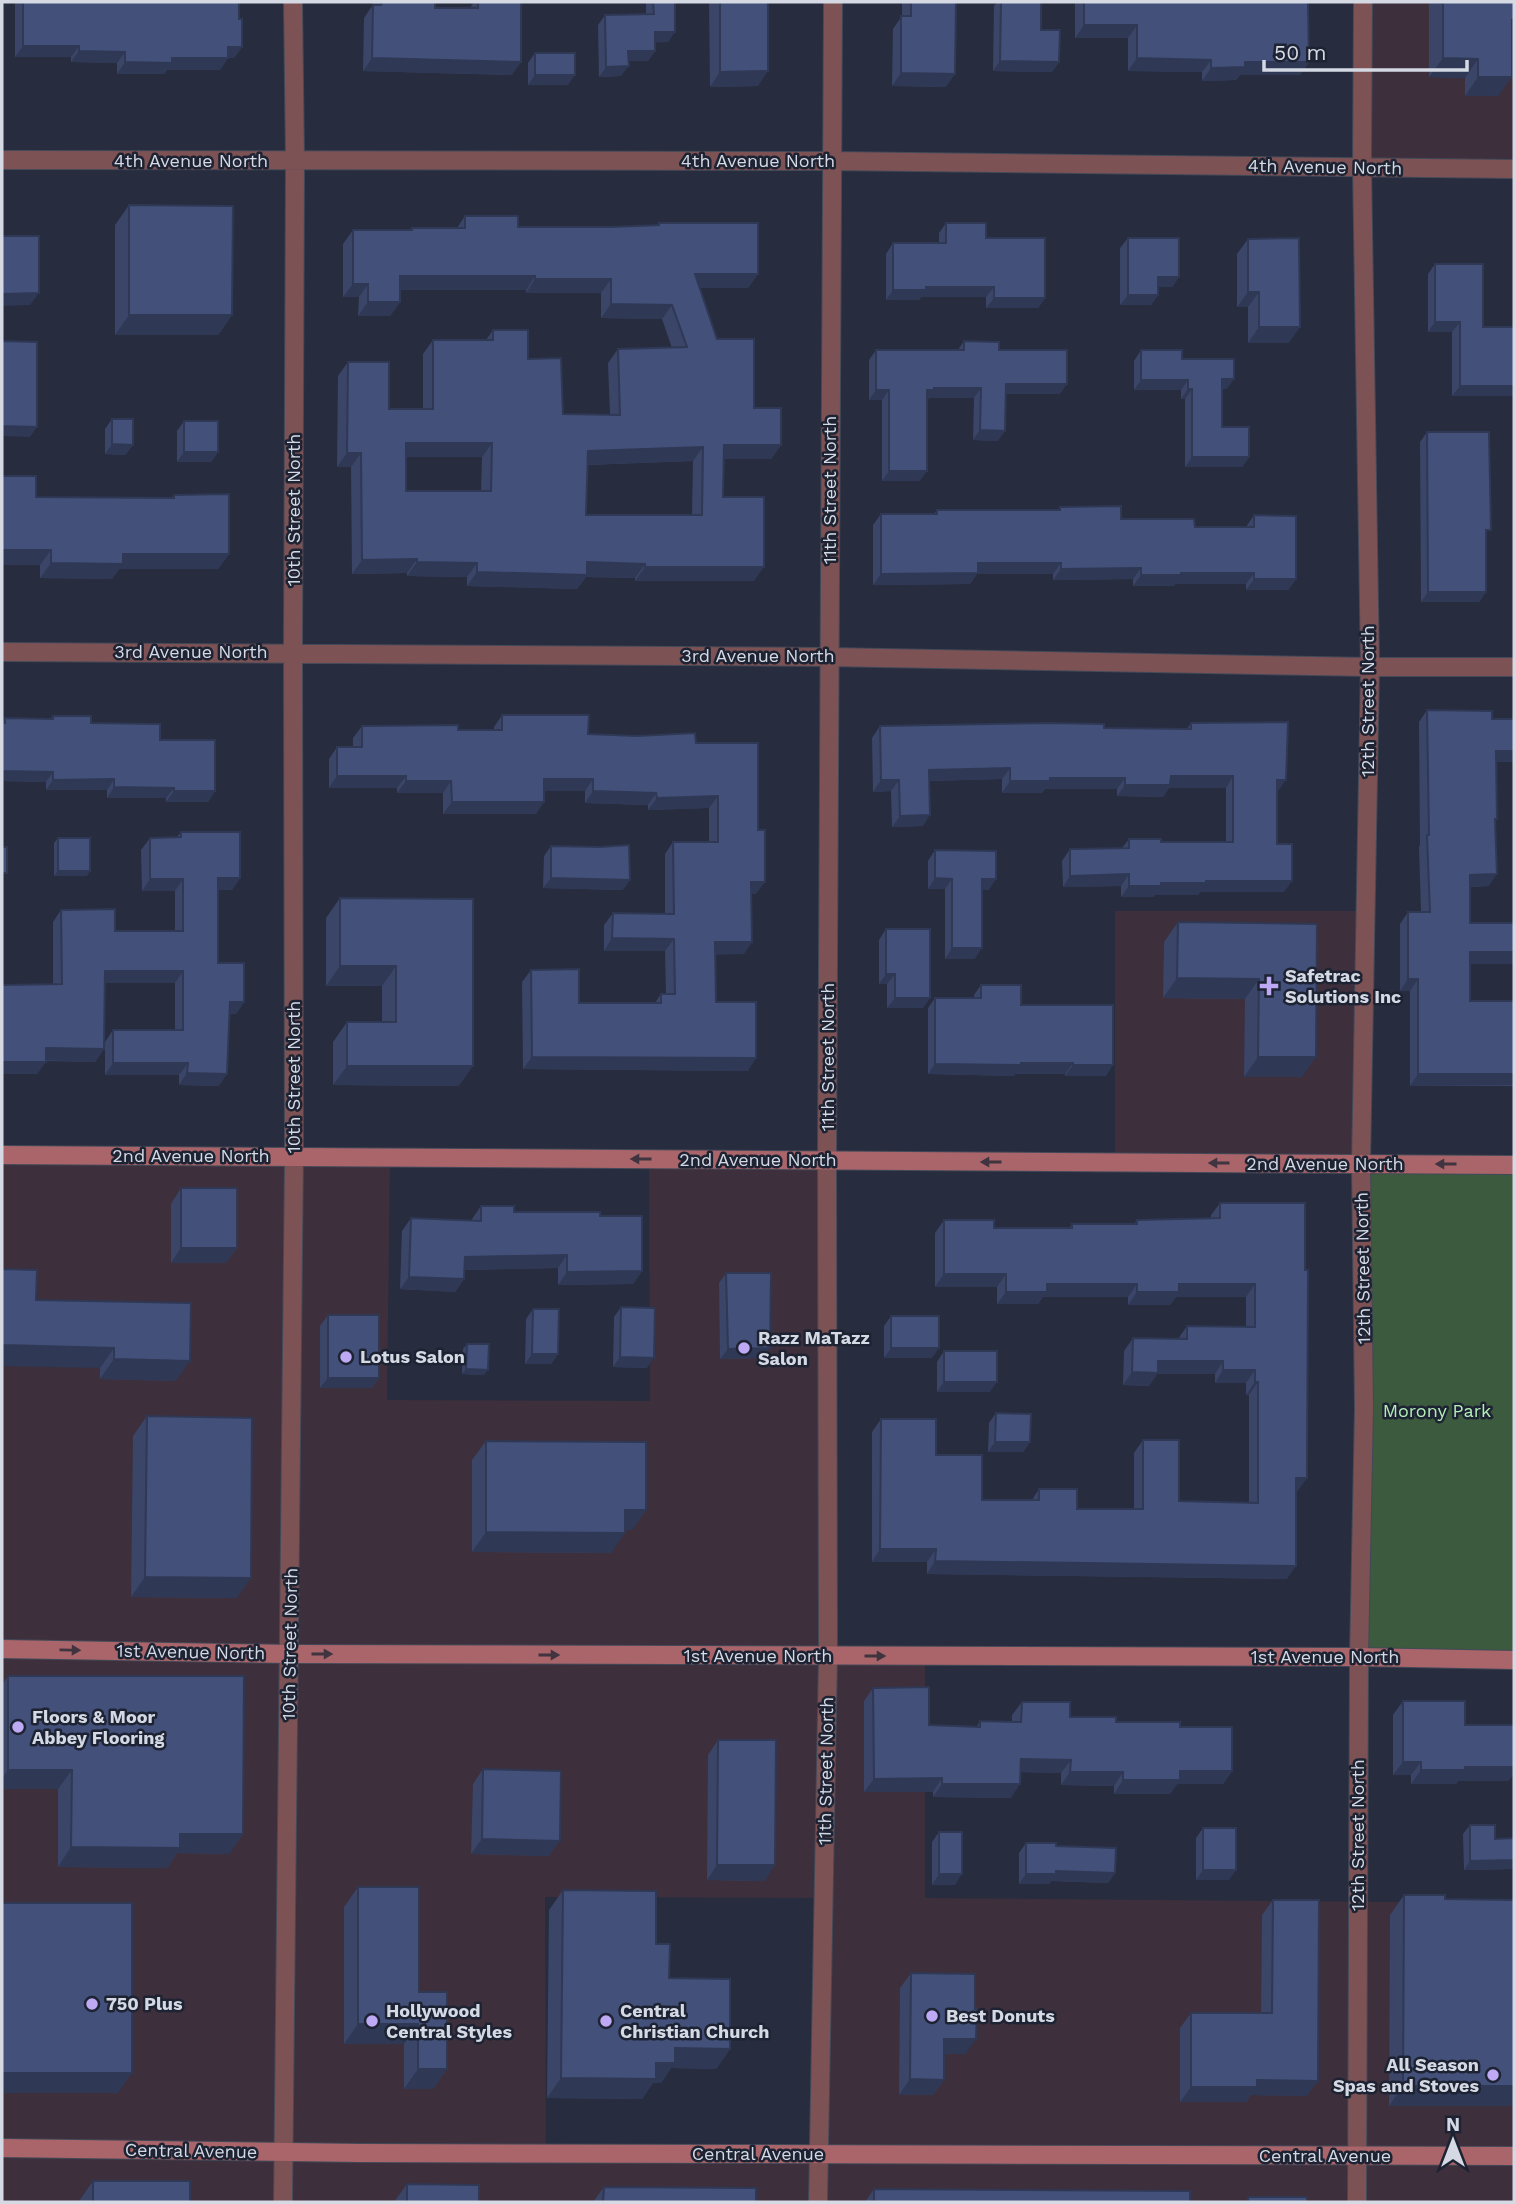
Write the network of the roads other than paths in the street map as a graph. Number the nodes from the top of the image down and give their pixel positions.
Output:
1 (293, 2) edge
2 (833, 2) edge
3 (1363, 2) edge
4 (2, 160) edge
5 (295, 161) junction
6 (831, 161) junction
7 (1362, 167) junction
8 (1514, 169) edge
9 (2, 652) edge
10 (293, 653) junction
11 (829, 657) junction
12 (1370, 667) junction
13 (1514, 667) edge
14 (2, 1155) edge
15 (295, 1157) junction
16 (827, 1160) junction
17 (1361, 1164) junction
18 (1514, 1165) edge
19 (2, 1649) edge
20 (290, 1654) junction
21 (828, 1656) junction
22 (1359, 1657) junction
23 (1514, 1660) edge
24 (2, 2148) edge
25 (283, 2152) junction
26 (818, 2154) junction
27 (1357, 2156) junction
28 (1514, 2156) edge
29 (283, 2202) edge
30 (818, 2202) edge
31 (1357, 2202) edge

1 - 5 street, 10th Street North
2 - 6 street, 11th Street North
3 - 7 street, 12th Street North
4 - 5 street, 4th Avenue North
5 - 6 street, 4th Avenue North
5 - 10 street, 10th Street North
6 - 7 street, 4th Avenue North
6 - 11 street, 11th Street North
7 - 8 street, 4th Avenue North
7 - 12 street, 12th Street North
9 - 10 street, 3rd Avenue North
10 - 11 street, 3rd Avenue North
10 - 15 street, 10th Street North
11 - 12 street, 3rd Avenue North
11 - 16 street, 11th Street North
12 - 13 street, 3rd Avenue North
12 - 17 street, 12th Street North
14 - 15 main road, 2nd Avenue North
16 -> 15 main road, 2nd Avenue North
15 - 20 street, 10th Street North
17 -> 16 main road, 2nd Avenue North
16 - 21 street, 11th Street North
18 -> 17 main road, 2nd Avenue North
17 - 22 street, 12th Street North
19 -> 20 main road, 1st Avenue North
20 -> 21 main road, 1st Avenue North
20 - 25 street, 10th Street North
21 -> 22 main road, 1st Avenue North
21 - 26 street, 11th Street North
22 - 23 main road, 1st Avenue North
22 - 27 street, 12th Street North
24 - 25 main road, Central Avenue
25 - 26 main road, Central Avenue
25 - 29 street, 10th Street North
26 - 27 main road, Central Avenue
26 - 30 street, 11th Street North
27 - 28 main road, Central Avenue
27 - 31 street, 12th Street North

